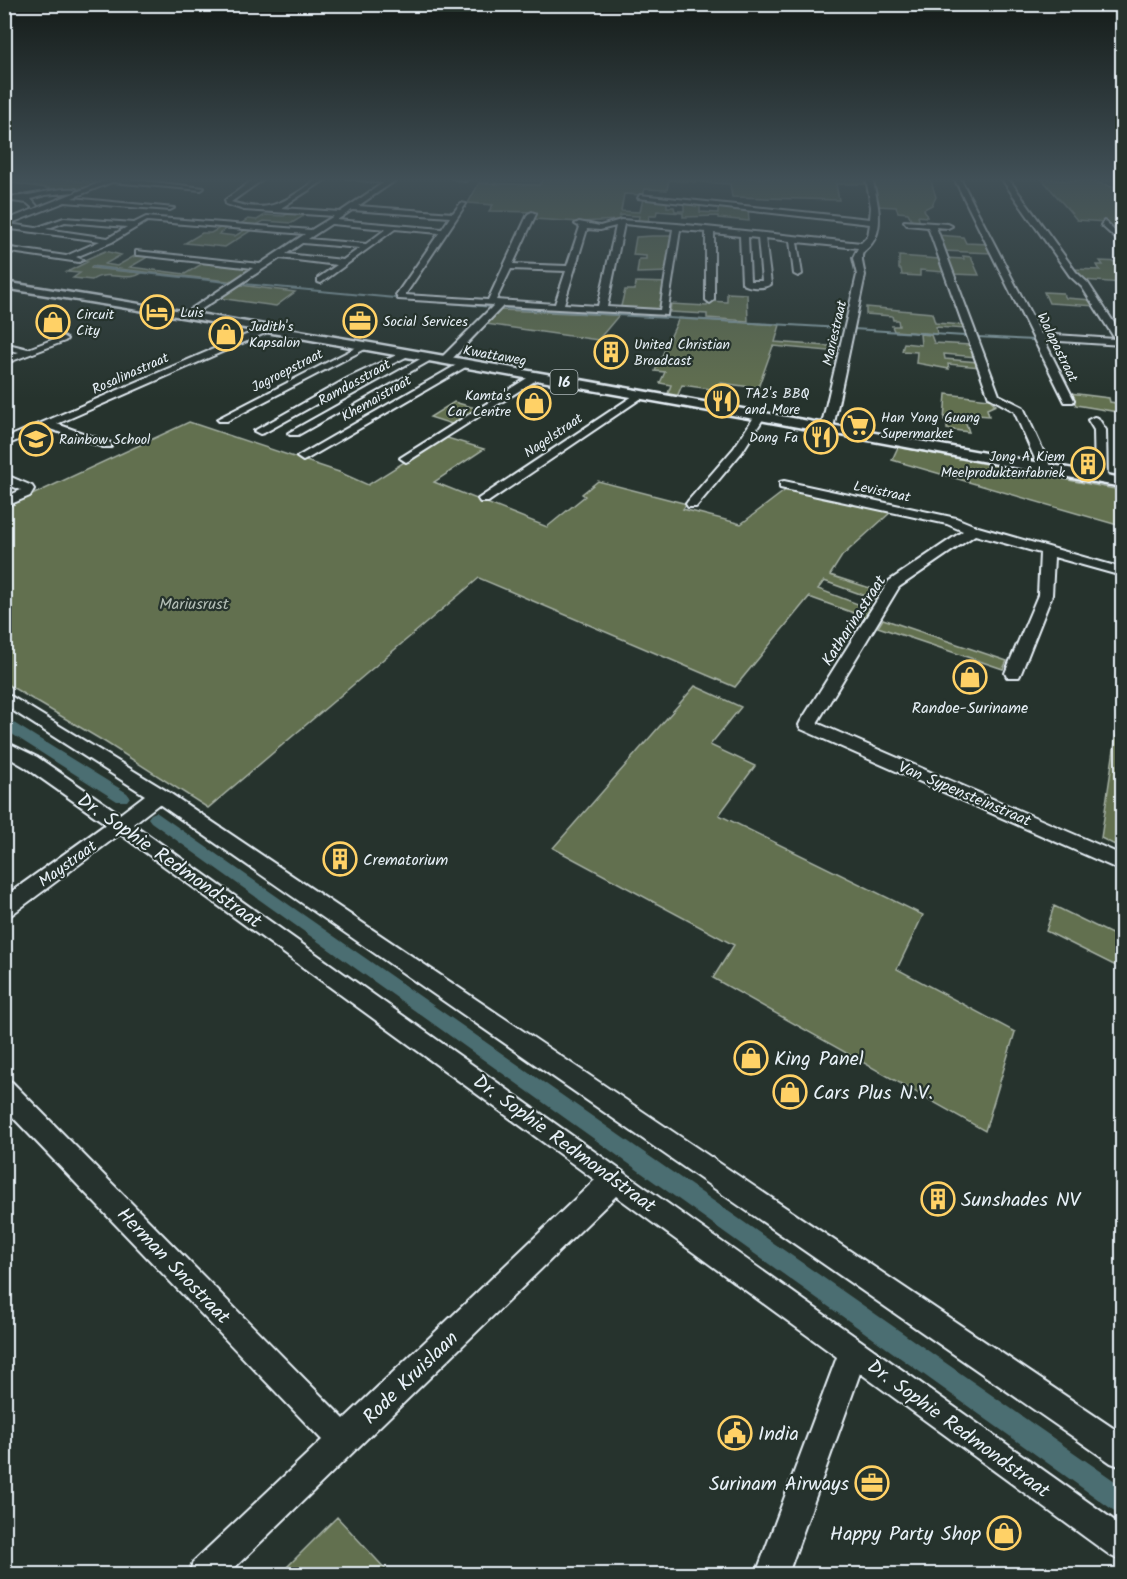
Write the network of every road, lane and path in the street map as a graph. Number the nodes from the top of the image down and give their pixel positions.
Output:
1 (23, 252) edge
2 (82, 252) edge
3 (287, 252) edge
4 (360, 252) edge
5 (429, 252) edge
6 (514, 252) edge
7 (574, 252) edge
8 (615, 252) edge
9 (674, 252) edge
10 (711, 252) edge
11 (745, 252) edge
12 (763, 252) edge
13 (795, 252) edge
14 (860, 252) edge
15 (941, 252) edge
16 (995, 252) edge
17 (1058, 252) edge
18 (139, 253) dead end
19 (280, 256) junction
20 (68, 258) junction
21 (79, 260) dead end
22 (345, 263) junction
23 (507, 266) junction
24 (262, 267) junction
25 (570, 269) junction
26 (798, 274) dead end
27 (321, 279) dead end
28 (4, 285) edge
29 (710, 300) dead end
30 (496, 303) junction
31 (559, 306) junction
32 (602, 310) junction
33 (188, 315) junction
34 (267, 329) junction
35 (1039, 337) junction
36 (62, 339) dead end
37 (1122, 342) edge
38 (4, 346) edge
39 (364, 347) junction
40 (29, 352) junction
41 (405, 354) junction
42 (428, 358) junction
43 (4, 361) edge
44 (444, 361) junction
45 (464, 365) junction
46 (536, 377) junction
47 (639, 395) junction
48 (1069, 400) dead end
49 (760, 416) junction
50 (223, 419) dead end
51 (1094, 420) dead end
52 (48, 425) junction
53 (827, 428) junction
54 (260, 431) dead end
55 (294, 433) dead end
56 (4, 443) edge
57 (107, 446) dead end
58 (303, 457) dead end
59 (406, 458) dead end
60 (1046, 468) junction
61 (4, 478) edge
62 (1101, 479) junction
63 (1122, 483) edge
64 (784, 485) dead end
65 (484, 499) dead end
66 (4, 503) edge
67 (692, 504) dead end
68 (973, 530) junction
69 (1047, 550) junction
70 (1122, 572) edge
71 (1013, 673) dead end
72 (4, 698) edge
73 (807, 724) joint
74 (4, 747) edge
75 (159, 795) junction
76 (120, 825) junction
77 (1122, 863) edge
78 (4, 909) edge
79 (4, 1090) edge
80 (615, 1179) junction
81 (853, 1353) junction
82 (344, 1441) junction
83 (1122, 1452) edge
84 (1122, 1545) edge
85 (205, 1575) edge
86 (772, 1575) edge

1 - 20 street
2 - 20 street
3 - 19 street
4 - 22 street
5 - 30 street
6 - 23 street
7 - 25 street
8 - 32 street
9 - 32 street
10 - 29 street
11 - 12 street
13 - 26 street
14 - 53 street, Mariestraat
15 - 60 street
16 - 35 street, Walapastraat
17 - 37 street
18 - 24 street
19 - 22 street
19 - 24 street
20 - 21 street
22 - 27 street
23 - 25 street
23 - 30 street
24 - 33 street
25 - 31 street
28 - 33 main road, Kwattaweg / 16
30 - 31 street
30 - 44 street
31 - 32 street
33 - 34 main road, Kwattaweg / 16
34 - 39 main road, Kwattaweg / 16
34 - 52 street, Rosalinastraat
35 - 37 street
35 - 48 street, Walapastraat
36 - 40 street
38 - 40 street
39 - 41 main road, Kwattaweg / 16
39 - 50 street, Jagroepstraat
40 - 43 street
41 - 42 main road, Kwattaweg / 16
41 - 54 street
42 - 44 main road, Kwattaweg / 16
42 - 55 street, Ramdasstraat
44 - 45 main road, Kwattaweg / 16
45 - 46 main road, Kwattaweg / 16
45 - 58 street, Khemaistraat
46 - 47 main road, Kwattaweg / 16
46 - 59 street
47 - 49 main road, Kwattaweg / 16
47 - 65 street, Nagelstraat
49 - 53 main road, Kwattaweg / 16
49 - 67 street
51 - 62 street
52 - 56 street, Rosalinastraat
52 - 57 street
53 - 60 main road, Kwattaweg / 16
60 - 62 main road, Kwattaweg / 16
61 - 66 street
62 - 63 main road, Kwattaweg / 16
64 - 68 street, Levistraat
68 - 69 street, Levistraat
68 - 73 street, Katharinastraat
69 - 70 street, Levistraat
69 - 71 street
72 - 75 street
73 - 77 street, Van Sypensteinstraat
74 - 76 street, Dr. Sophie Redmondstraat
75 - 76 street, Maystraat
75 - 83 street
76 - 78 street, Maystraat
76 - 80 street, Dr. Sophie Redmondstraat
79 - 82 street, Herman Snostraat
80 - 81 street, Dr. Sophie Redmondstraat
80 - 82 street, Rode Kruislaan
81 - 84 street, Dr. Sophie Redmondstraat
81 - 86 street
82 - 85 street, Rode Kruislaan

